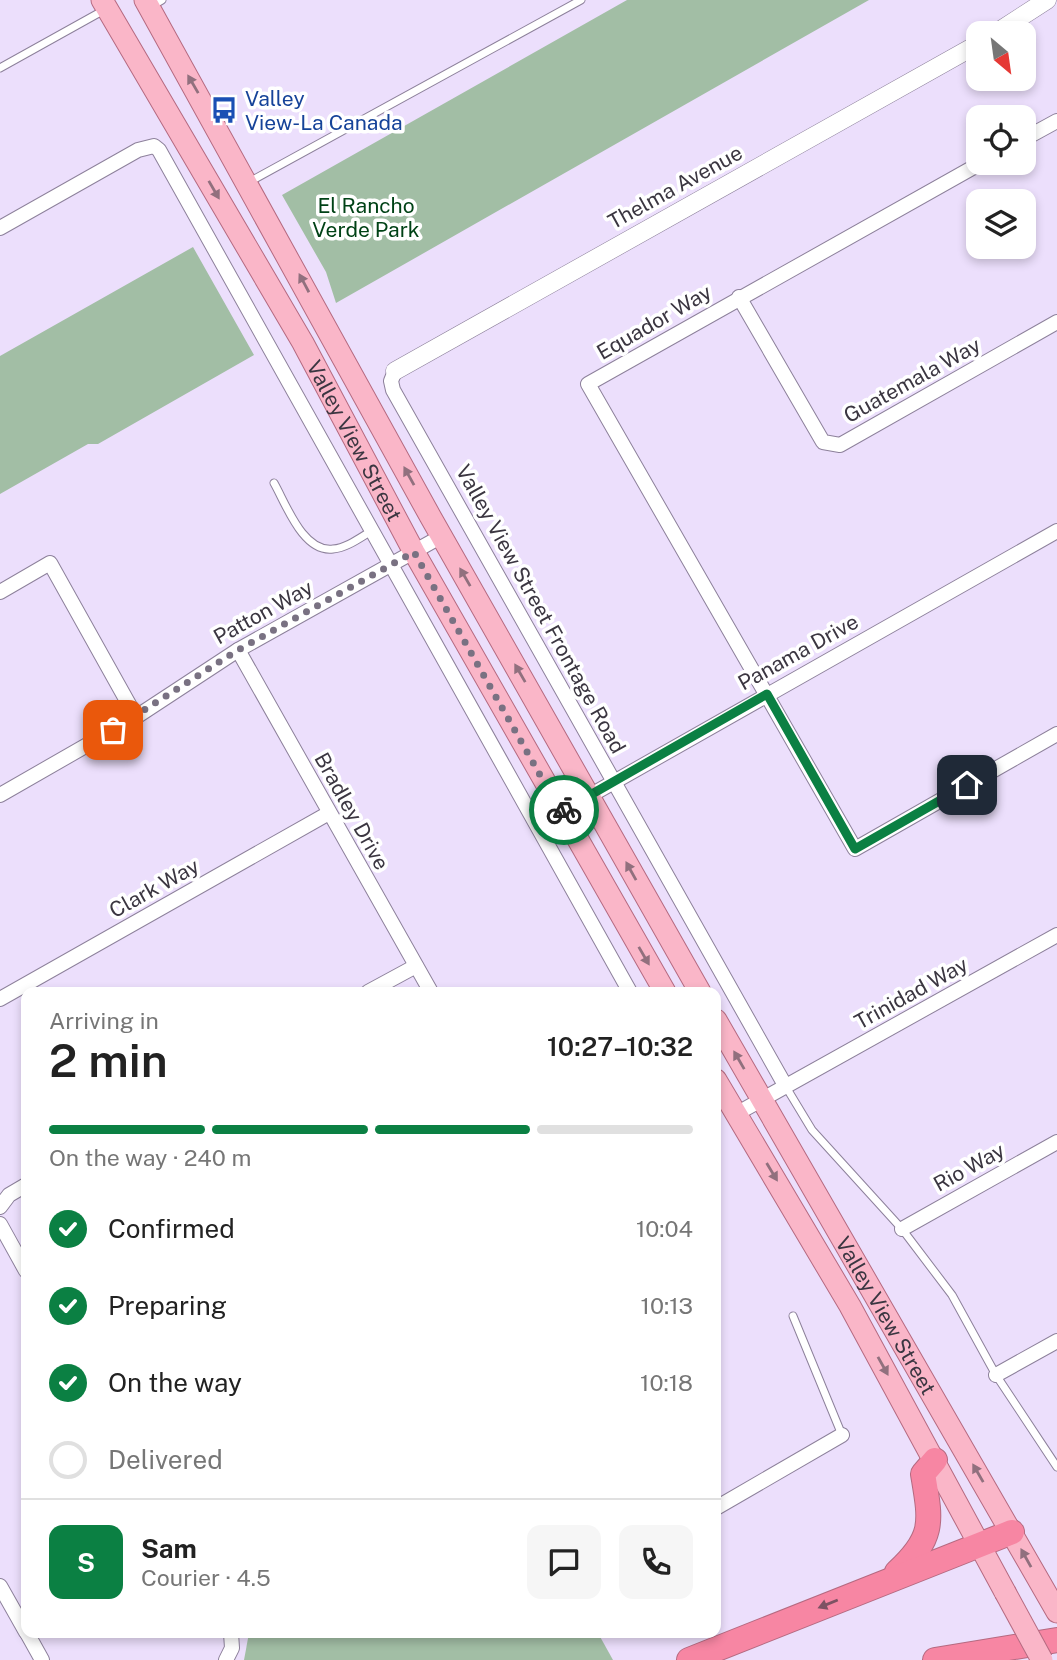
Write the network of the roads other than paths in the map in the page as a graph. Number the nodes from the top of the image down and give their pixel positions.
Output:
1 (581, 0) edge
2 (1047, 0) edge
3 (152, 2) edge
4 (105, 4) edge
5 (1015, 21) edge
6 (966, 51) edge
7 (0, 68) edge
8 (211, 114) junction
9 (1057, 121) edge
10 (180, 131) junction
11 (1036, 132) edge
12 (966, 171) edge
13 (248, 183) junction
14 (0, 228) edge
15 (740, 297) junction
16 (1057, 322) edge
17 (395, 371) joint
18 (274, 484) dead end
19 (373, 529) junction
20 (1057, 531) edge
21 (442, 536) junction
22 (414, 552) junction
23 (391, 565) junction
24 (0, 592) edge
25 (238, 650) junction
26 (767, 694) junction
27 (136, 717) junction
28 (1057, 734) edge
29 (614, 782) junction
30 (0, 795) edge
31 (590, 796) junction
32 (561, 812) junction
33 (329, 813) junction
34 (1057, 935) edge
35 (416, 966) junction
36 (21, 987) edge
37 (21, 987) edge
38 (378, 987) edge
39 (428, 987) edge
40 (627, 987) edge
41 (662, 987) edge
42 (697, 987) edge
43 (0, 999) edge
44 (721, 1029) edge
45 (786, 1087) junction
46 (721, 1088) edge
47 (762, 1100) junction
48 (736, 1114) junction
49 (1057, 1142) edge
50 (21, 1188) edge
51 (0, 1207) edge
52 (0, 1224) edge
53 (902, 1229) junction
54 (21, 1262) edge
55 (793, 1316) dead end
56 (1057, 1341) edge
57 (996, 1375) junction
58 (842, 1435) joint
59 (935, 1460) junction
60 (1057, 1467) edge
61 (721, 1505) edge
62 (1012, 1532) junction
63 (977, 1546) junction
64 (891, 1578) junction
65 (0, 1586) edge
66 (5, 1608) edge
67 (1057, 1612) edge
68 (21, 1626) edge
69 (29, 1638) edge
70 (1057, 1640) edge
71 (42, 1660) edge
72 (689, 1660) edge
73 (935, 1660) edge
74 (1042, 1660) edge

1 - 13 lane
2 - 5 street
8 -> 3 main road, Valley View Street
4 - 7 lane
4 - 10 main road, Valley View Street
6 - 17 street, Thelma Avenue
8 - 10 main road
8 - 13 main road, Valley View Street
9 - 11 street
10 -> 22 main road, Valley View Street
12 - 15 street, Equador Way
21 -> 13 main road, Valley View Street
14 - 19 street
15 - 16 street, Guatemala Way
15 - 26 street, Equador Way
17 - 29 street, Valley View Street Frontage Road
18 - 19 lane
19 - 23 street
20 - 26 street, Panama Drive
21 - 22 street, Patton Way
31 -> 21 main road, Valley View Street
22 - 23 street, Patton Way
22 - 32 main road, Valley View Street
23 - 25 street, Patton Way
23 - 40 street
24 - 27 street
25 - 27 street, Patton Way
25 - 33 street, Bradley Drive
26 - 28 street
26 - 29 street, Panama Drive
27 - 30 street, Patton Way
29 - 31 street, Panama Drive
29 - 45 street, Valley View Street Frontage Road
31 - 32 street, Panama Drive
42 -> 31 main road, Valley View Street
32 -> 41 main road, Valley View Street
33 - 35 street, Bradley Drive
33 - 36 street, Clark Way
34 - 45 street, Trinidad Way
35 - 38 street
35 - 39 street, Bradley Drive
37 - 43 street, Clark Way
47 -> 44 main road, Valley View Street
45 - 47 street, Trinidad Way
45 - 53 lane
46 - 48 main road, Valley View Street
47 - 48 street, Trinidad Way
62 -> 47 main road, Valley View Street
48 -> 59 main road, Valley View Street
49 - 53 street, Rio Way
50 - 51 street
52 - 54 street
53 - 57 lane
55 - 58 lane
56 - 57 street
57 - 60 lane
58 - 61 street
59 - 63 main road, Valley View Street
59 - 64 highway
62 - 63 highway
67 -> 62 main road, Valley View Street
63 - 64 highway
63 - 74 main road, Valley View Street, bridge
64 -> 72 highway
65 - 66 street
66 - 68 street
69 - 71 street
70 - 73 highway

